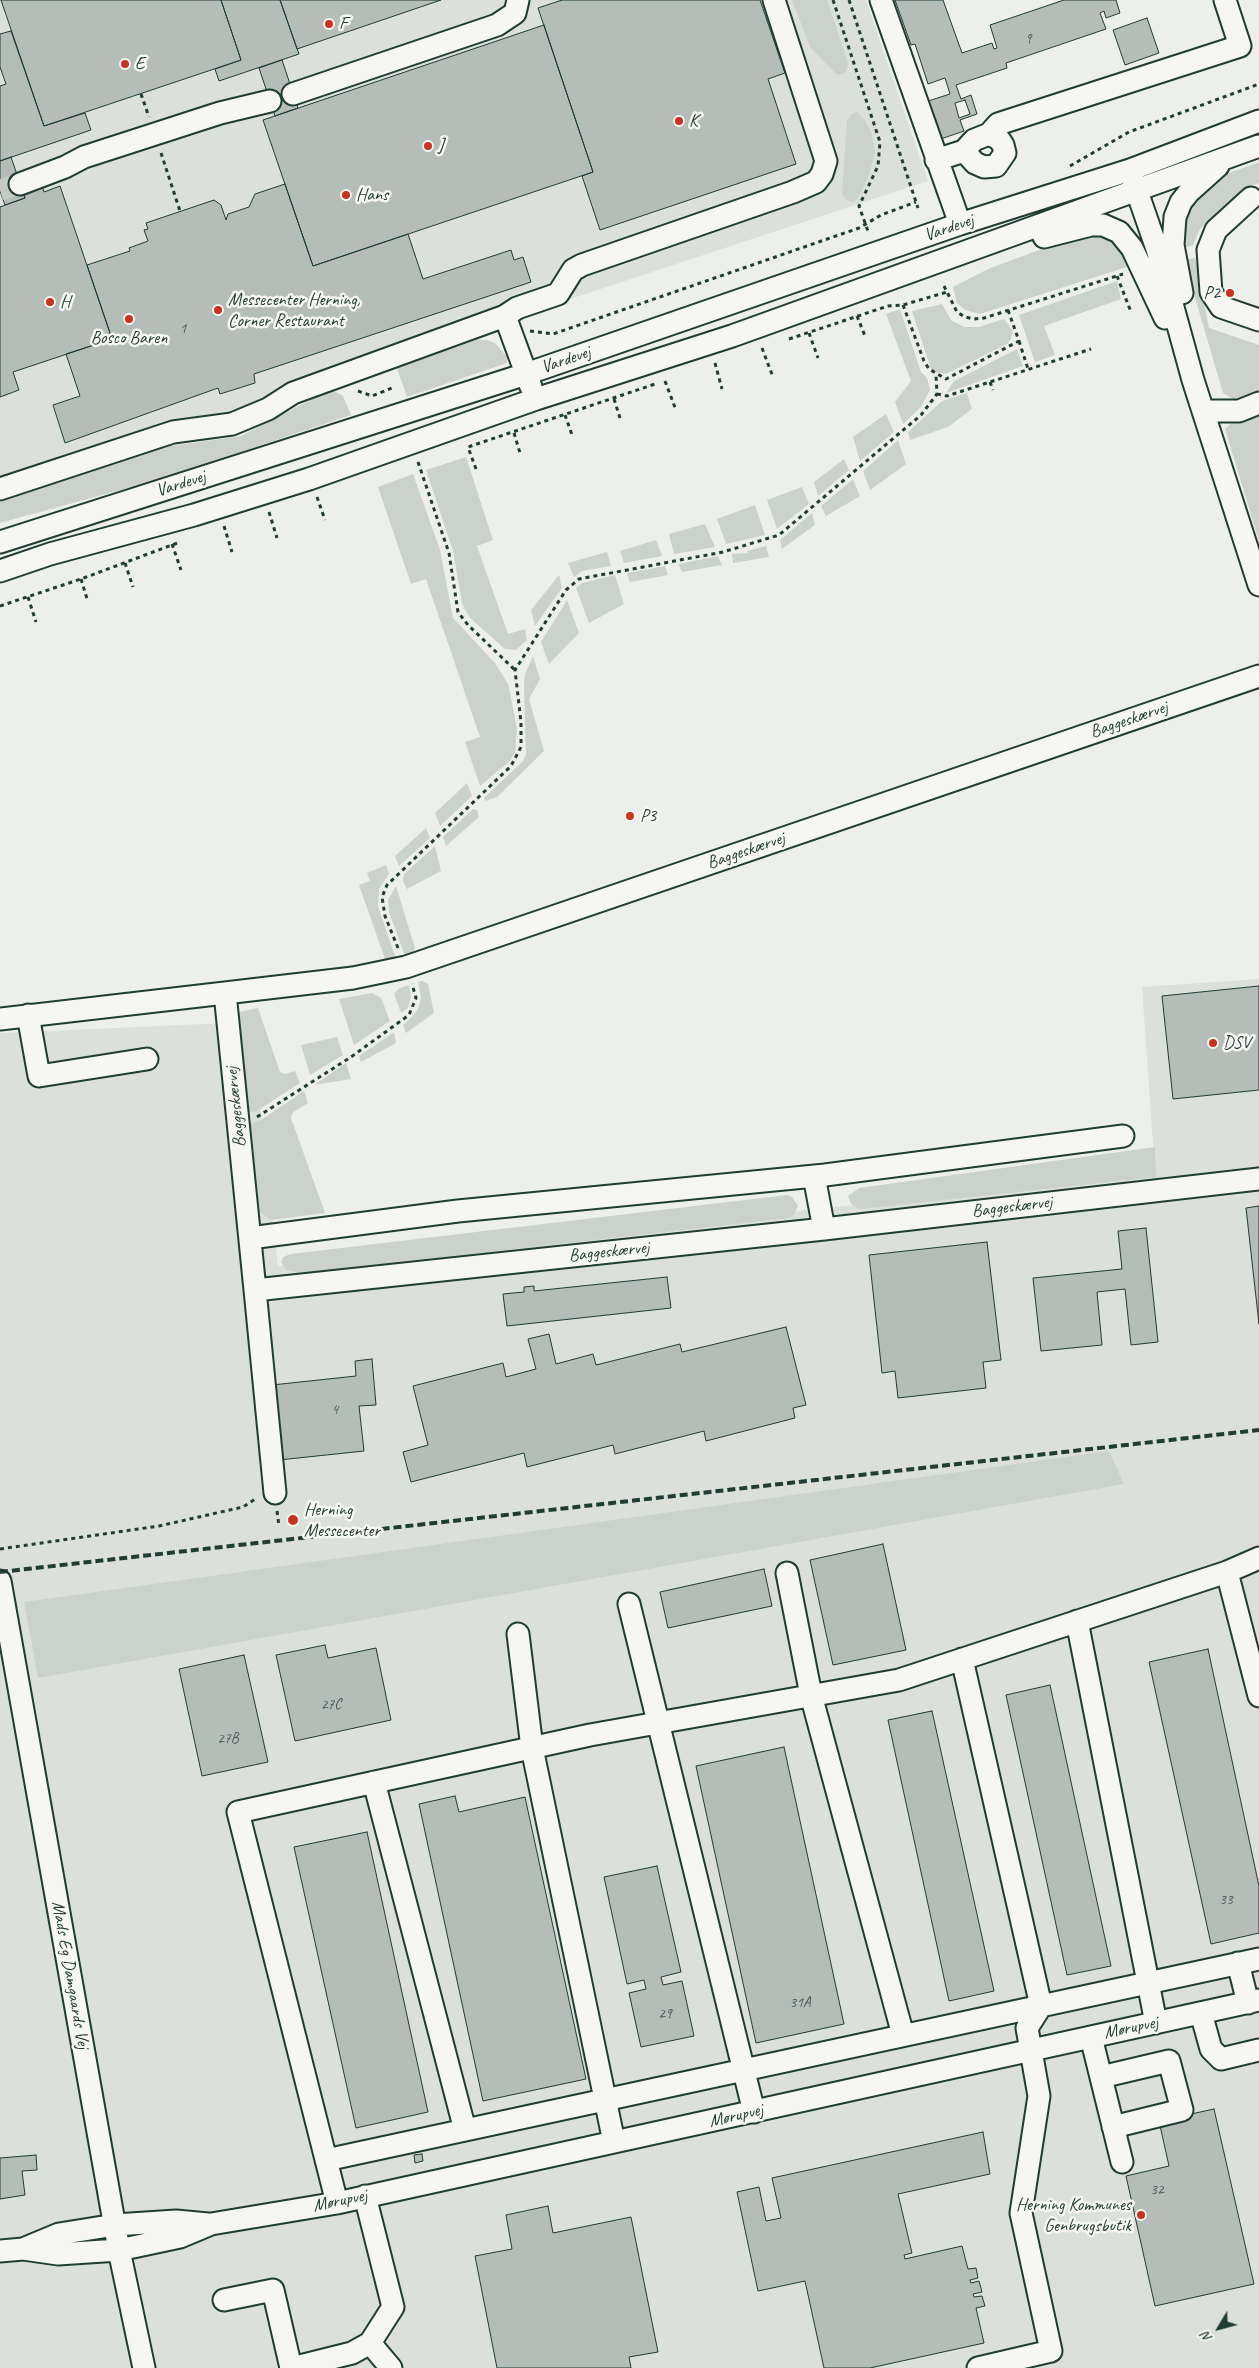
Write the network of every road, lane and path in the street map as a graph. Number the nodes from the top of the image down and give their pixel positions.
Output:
1 (518, 0) edge
2 (774, 0) edge
3 (833, 0) edge
4 (849, 0) edge
5 (881, 0) edge
6 (1225, 0) edge
7 (1259, 84) edge
8 (293, 94) dead end
9 (270, 101) dead end
10 (1259, 121) edge
11 (989, 134) junction
12 (1259, 146) edge
13 (964, 151) junction
14 (1232, 156) junction
15 (936, 160) junction
16 (1064, 170) dead end
17 (1130, 170) junction
18 (1108, 177) junction
19 (20, 184) tunnel mouth
20 (1137, 190) junction
21 (1116, 198) junction
22 (1251, 198) dead end
23 (916, 202) junction
24 (918, 208) dead end
25 (865, 224) junction
26 (960, 224) junction
27 (1132, 248) junction
28 (957, 255) junction
29 (1141, 268) junction
30 (1117, 276) junction
31 (944, 286) dead end
32 (946, 292) junction
33 (903, 305) junction
34 (1008, 310) junction
35 (1131, 312) dead end
36 (858, 316) junction
37 (1259, 320) edge
38 (508, 325) junction
39 (809, 333) junction
40 (865, 336) dead end
41 (1019, 341) junction
42 (781, 342) dead end
43 (771, 345) dead end
44 (762, 348) junction
45 (1092, 349) dead end
46 (753, 351) dead end
47 (818, 358) dead end
48 (725, 360) dead end
49 (715, 364) junction
50 (707, 366) dead end
51 (1038, 366) junction
52 (1028, 369) junction
53 (1040, 372) dead end
54 (526, 374) junction
55 (936, 375) junction
56 (773, 377) dead end
57 (674, 378) dead end
58 (1193, 380) junction
59 (665, 381) junction
60 (990, 382) junction
61 (392, 388) dead end
62 (722, 389) dead end
63 (993, 390) dead end
64 (937, 394) junction
65 (372, 396) dead end
66 (536, 399) junction
67 (614, 399) junction
68 (1259, 403) edge
69 (676, 410) dead end
70 (1204, 411) junction
71 (565, 415) junction
72 (620, 418) dead end
73 (514, 433) junction
74 (572, 435) dead end
75 (520, 453) dead end
76 (416, 456) dead end
77 (476, 469) dead end
78 (0, 489) edge
79 (325, 492) dead end
80 (316, 494) junction
81 (308, 498) dead end
82 (277, 509) dead end
83 (269, 512) junction
84 (260, 515) dead end
85 (324, 520) dead end
86 (233, 524) dead end
87 (224, 526) junction
88 (216, 530) dead end
89 (277, 538) dead end
90 (181, 541) dead end
91 (0, 542) edge
92 (172, 544) junction
93 (232, 552) dead end
94 (125, 563) junction
95 (181, 570) dead end
96 (0, 571) edge
97 (82, 579) junction
98 (1259, 585) edge
99 (133, 587) dead end
100 (28, 597) junction
101 (88, 602) dead end
102 (0, 606) edge
103 (36, 622) dead end
104 (514, 670) junction
105 (1259, 676) edge
106 (406, 967) junction
107 (225, 993) junction
108 (9, 1019) edge
109 (147, 1059) dead end
110 (237, 1121) junction
111 (1123, 1136) dead end
112 (814, 1176) junction
113 (1259, 1179) edge
114 (824, 1229) junction
115 (250, 1238) junction
116 (255, 1290) junction
117 (268, 1494) joint
118 (0, 1549) edge
119 (1259, 1558) edge
120 (1227, 1572) junction
121 (787, 1573) dead end
122 (0, 1582) edge
123 (629, 1604) dead end
124 (1077, 1621) junction
125 (518, 1634) dead end
126 (962, 1659) junction
127 (811, 1695) junction
128 (1259, 1696) edge
129 (659, 1722) junction
130 (532, 1748) junction
131 (374, 1782) junction
132 (1259, 1959) edge
133 (1238, 1964) junction
134 (1146, 1983) junction
135 (1254, 2002) edge
136 (1041, 2006) junction
137 (1201, 2013) junction
138 (1156, 2023) junction
139 (903, 2036) junction
140 (1091, 2037) junction
141 (1032, 2050) junction
142 (1259, 2050) edge
143 (742, 2070) junction
144 (1101, 2077) junction
145 (604, 2099) junction
146 (754, 2112) junction
147 (1113, 2126) junction
148 (465, 2130) junction
149 (614, 2142) junction
150 (326, 2160) junction
151 (1122, 2162) dead end
152 (365, 2196) junction
153 (336, 2203) junction
154 (211, 2224) junction
155 (115, 2225) junction
156 (23, 2248) junction
157 (119, 2250) junction
158 (0, 2251) edge
159 (224, 2300) dead end
160 (370, 2343) junction
161 (144, 2368) edge
162 (291, 2368) edge
163 (391, 2368) edge
164 (978, 2368) edge

1 - 8 street
2 - 38 street
3 - 25 path
4 - 23 path
5 - 15 street
6 - 11 street
7 - 16 path
9 - 19 street
10 - 17 street, Vardevej
11 - 13 street
11 - 13 street
12 - 14 street, Vardevej
13 - 15 street
14 - 20 street, Vardevej
14 - 58 street, Vardevej
15 - 26 street
17 - 18 street, Vardevej
17 - 20 street, Vardevej
18 - 21 street
18 - 26 street, Vardevej
20 - 21 street, Vardevej
20 - 58 street, Vardevej
21 - 27 street
21 - 28 street, Vardevej
22 - 37 street
23 - 24 path
23 - 25 path
25 - 38 path
26 - 54 street, Vardevej
27 - 28 street, Vardevej
27 - 29 street, Vardevej
28 - 66 street, Vardevej
29 - 30 path
29 - 58 street, Vardevej
30 - 34 path
30 - 35 path
31 - 32 path
32 - 33 path
32 - 34 path
33 - 36 path
33 - 55 path
34 - 41 path
36 - 39 path
36 - 40 path
38 - 54 street
38 - 78 street
39 - 42 path
39 - 47 path
41 - 52 path
41 - 55 path
43 - 44 path
44 - 46 path
44 - 56 path
45 - 51 path
48 - 49 path
49 - 50 path
49 - 62 path
51 - 52 path
51 - 53 path
52 - 60 path
54 - 66 street
54 - 91 street, Vardevej
55 - 64 path
57 - 59 path
58 - 70 street, Vardevej
59 - 67 path
59 - 69 path
60 - 63 path
60 - 64 path
61 - 65 path
64 - 104 path
66 - 96 street, Vardevej
67 - 71 path
67 - 72 path
68 - 70 street
70 - 98 street, Vardevej
71 - 73 path
71 - 74 path
73 - 75 path
73 - 77 path
76 - 104 path
79 - 80 path
80 - 81 path
80 - 85 path
82 - 83 path
83 - 84 path
83 - 89 path
86 - 87 path
87 - 88 path
87 - 93 path
90 - 92 path
92 - 94 path
92 - 95 path
94 - 97 path
94 - 99 path
97 - 100 path
97 - 101 path
100 - 102 path
100 - 103 path
104 - 106 path
105 - 106 street, Baggeskærvej
106 - 107 street, Baggeskærvej
106 - 110 path
107 - 108 street, Baggeskærvej
107 - 110 street, Baggeskærvej
108 - 109 street
110 - 115 street, Baggeskærvej
111 - 112 street
112 - 114 street
112 - 115 street
113 - 114 street, Baggeskærvej
114 - 116 street, Baggeskærvej
115 - 116 street, Baggeskærvej
116 - 117 street
117 - 118 path
119 - 120 street
120 - 124 street
120 - 128 street
121 - 127 street
122 - 155 street, Mads Eg Damgaards Vej
123 - 129 street
124 - 126 street
124 - 134 street
125 - 130 street
126 - 127 street
126 - 136 street
127 - 129 street
127 - 139 street
129 - 130 street
129 - 143 street
130 - 131 street
130 - 145 street
131 - 148 street
131 - 150 street
132 - 133 street
133 - 134 street
133 - 135 street
134 - 136 street
134 - 138 street
135 - 137 street, Mørupvej
136 - 139 street
136 - 141 street
137 - 138 street, Mørupvej
137 - 142 street
138 - 140 street, Mørupvej
139 - 143 street
140 - 141 street, Mørupvej
140 - 144 street
141 - 146 street, Mørupvej
141 - 164 street
143 - 145 street
143 - 146 street
144 - 147 street
144 - 147 street
145 - 148 street
145 - 149 street
146 - 149 street, Mørupvej
147 - 151 street
148 - 150 street
149 - 152 street, Mørupvej
150 - 153 street
152 - 153 street, Mørupvej
152 - 160 street
153 - 154 street, Mørupvej
154 - 155 street, Mørupvej
154 - 157 street, Mørupvej
155 - 156 street, Mørupvej
155 - 157 street, Mads Eg Damgaards Vej
156 - 157 street, Mørupvej
156 - 158 street, Mørupvej
157 - 161 street, Mads Eg Damgaards Vej
159 - 162 street
160 - 162 street
160 - 163 street

